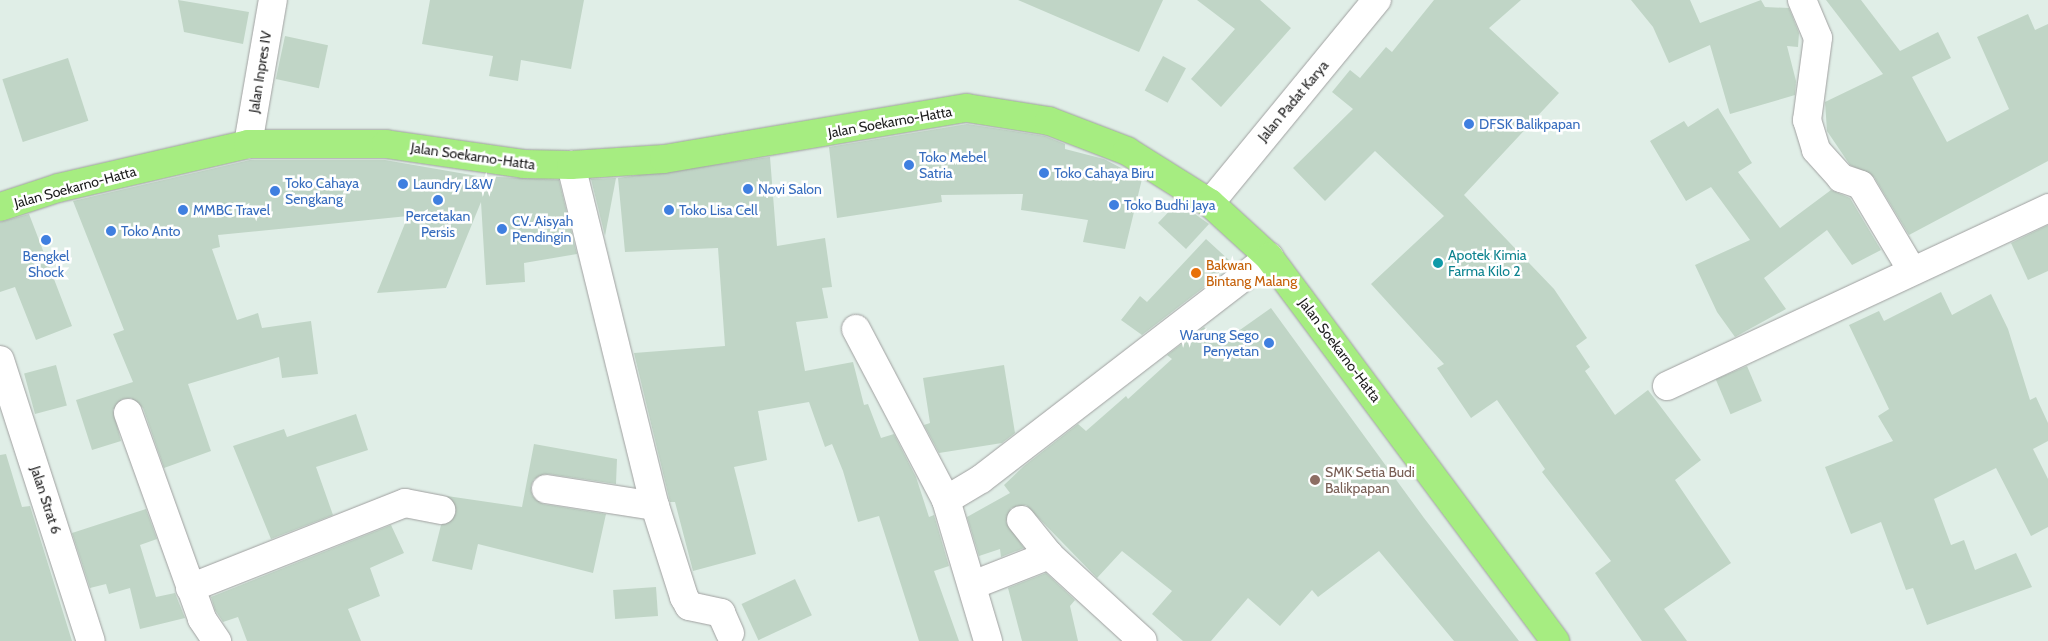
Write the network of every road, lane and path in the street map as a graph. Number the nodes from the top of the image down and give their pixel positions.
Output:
1 (272, 0) edge
2 (1377, 0) edge
3 (1802, 0) edge
4 (248, 144) junction
5 (571, 165) junction
6 (1210, 203) junction
7 (0, 207) edge
8 (2048, 208) edge
9 (1269, 257) junction
10 (1911, 269) junction
11 (856, 329) dead end
12 (0, 360) edge
13 (1667, 386) dead end
14 (128, 413) dead end
15 (546, 489) dead end
16 (946, 500) junction
17 (655, 506) junction
18 (442, 510) dead end
19 (1021, 520) dead end
20 (1049, 555) junction
21 (973, 585) junction
22 (190, 588) junction
23 (730, 633) dead end
24 (91, 641) edge
25 (217, 641) edge
26 (988, 641) edge
27 (1143, 641) edge
28 (1556, 641) edge

1 - 4 street, Jalan Inpres IV
2 - 6 street, Jalan Padat Karya
3 - 10 street
4 - 5 highway, Jalan Soekarno-Hatta
4 - 7 highway, Jalan Soekarno-Hatta
5 - 6 highway, Jalan Soekarno-Hatta
5 - 17 street
6 - 9 highway, Jalan Soekarno-Hatta
8 - 10 street
9 - 16 street
9 - 28 highway, Jalan Soekarno-Hatta
10 - 13 street
11 - 16 street
12 - 24 street, Jalan Strat 6
14 - 22 street
15 - 17 street
16 - 21 street
17 - 23 street
18 - 22 street
19 - 20 street
20 - 21 street
20 - 27 street
21 - 26 street
22 - 25 street

